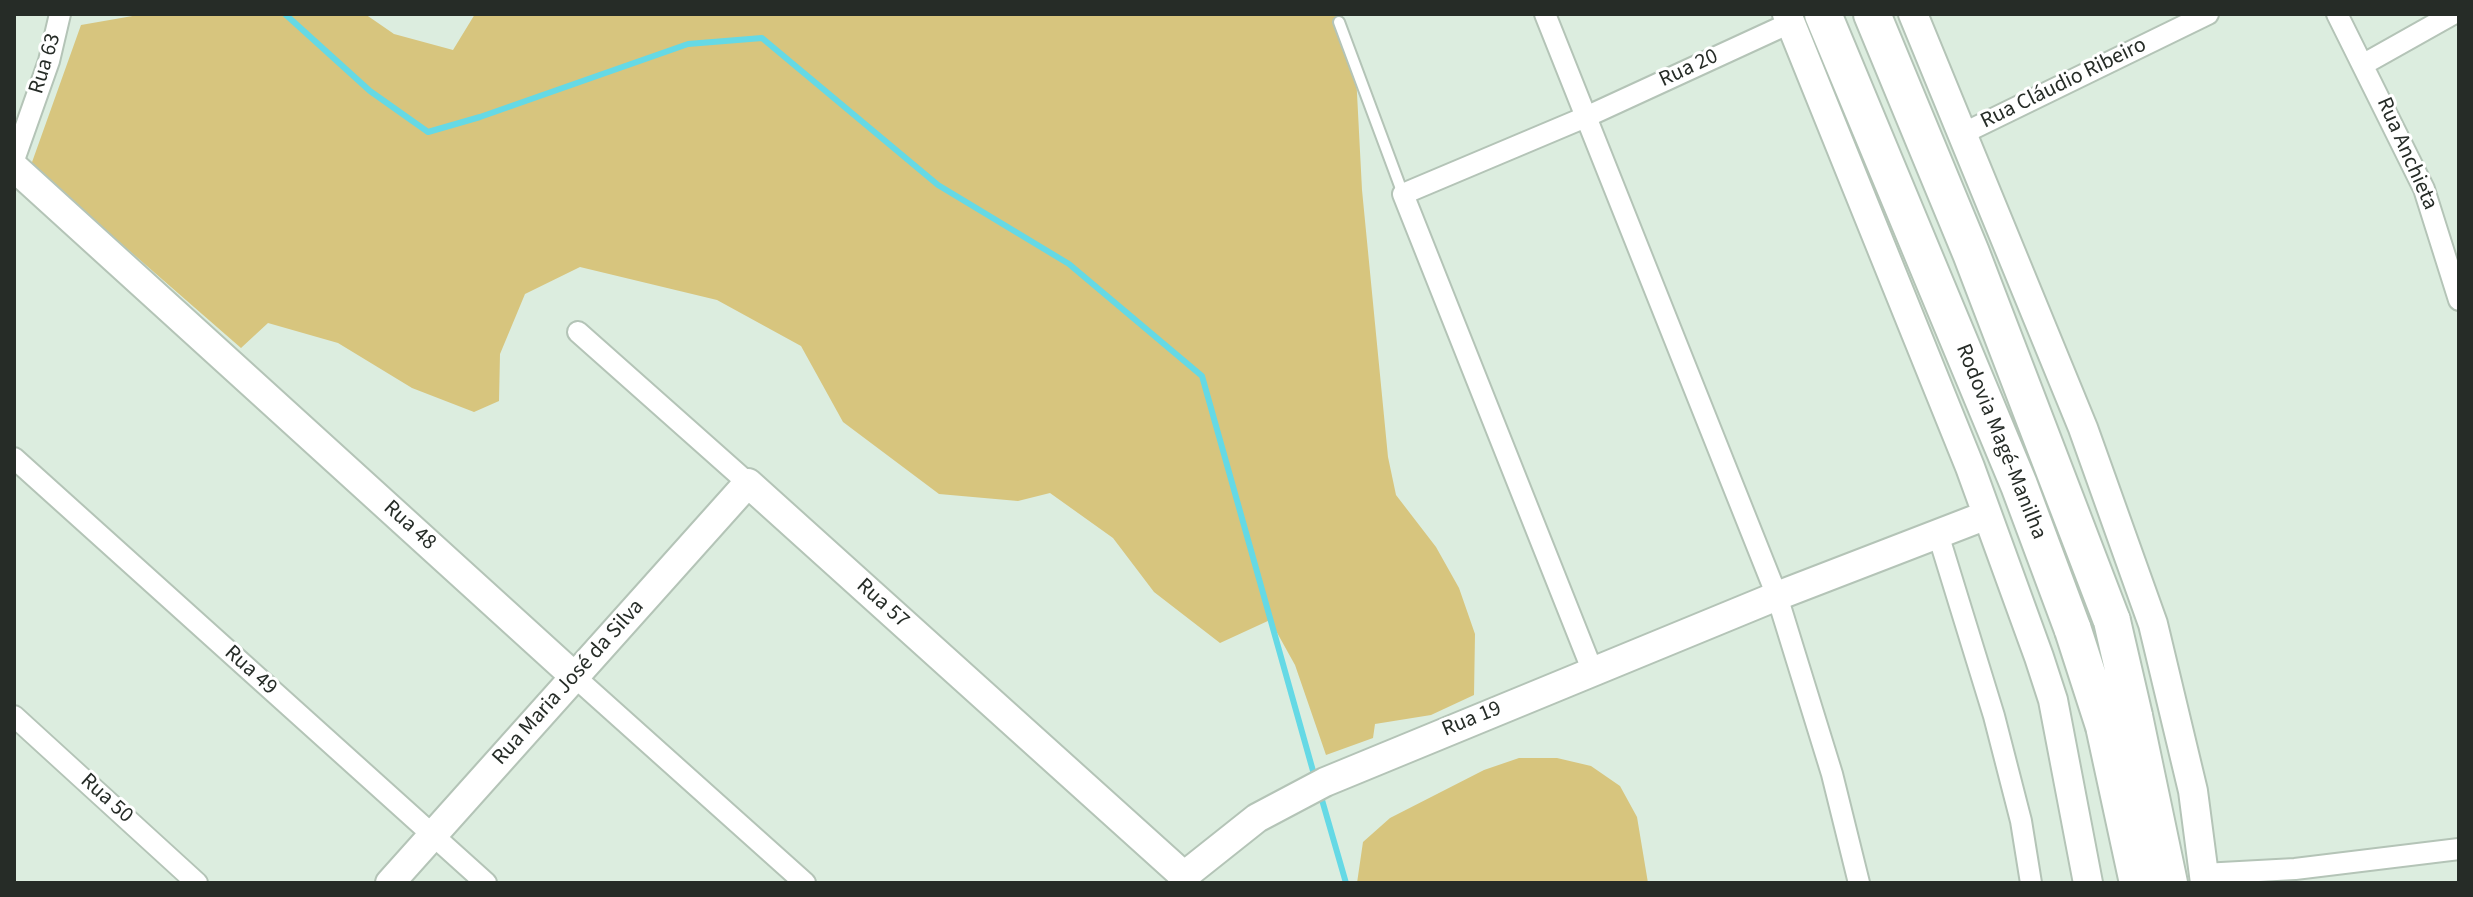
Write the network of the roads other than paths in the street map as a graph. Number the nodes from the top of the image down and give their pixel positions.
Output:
1 (60, 14) edge
2 (1545, 14) edge
3 (1872, 14) edge
4 (1913, 14) edge
5 (2208, 14) edge
6 (2337, 14) edge
7 (2453, 14) edge
8 (1800, 17) edge
9 (1339, 22) dead end
10 (2364, 64) junction
11 (1588, 116) junction
12 (1964, 133) junction
13 (14, 160) edge
14 (14, 167) edge
15 (1403, 194) junction
16 (2459, 300) edge
17 (578, 332) dead end
18 (14, 458) edge
19 (748, 483) junction
20 (1987, 515) junction
21 (1938, 534) junction
22 (1777, 596) junction
23 (2153, 624) junction
24 (2039, 657) junction
25 (2164, 667) junction
26 (1593, 672) junction
27 (575, 677) junction
28 (2053, 700) junction
29 (14, 716) edge
30 (2119, 721) junction
31 (433, 836) junction
32 (2459, 849) edge
33 (1182, 879) edge
34 (2192, 880) edge
35 (197, 883) edge
36 (390, 883) edge
37 (486, 883) edge
38 (805, 883) edge
39 (1859, 883) edge
40 (2031, 883) edge
41 (2088, 883) edge
42 (2138, 883) edge

1 - 13 street, Rua 63
2 - 11 street
3 - 30 highway, Rodovia Magé-Manilha, bridge
4 - 12 street
5 - 12 street, Rua Cláudio Ribeiro
6 - 10 street, Rua Anchieta
7 - 10 street
8 - 11 street, Rua 20
8 - 20 street
8 - 30 highway, Rodovia Magé-Manilha, bridge
9 - 15 lane
10 - 16 street, Rua Anchieta
11 - 15 street, Rua 20
11 - 22 street
12 - 23 street
14 - 27 street, Rua 48
15 - 26 street
17 - 19 street, Rua 57
18 - 31 street, Rua 49
19 - 27 street, Rua Maria José da Silva
19 - 33 street, Rua 57
20 - 21 street, Rua 19
20 - 24 street
21 - 22 street, Rua 19
21 - 40 street
22 - 26 street, Rua 19
22 - 39 street
23 - 24 street
23 - 25 street
24 - 28 street
25 - 28 street
25 - 34 street
26 - 33 street, Rua 19
27 - 31 street, Rua Maria José da Silva
27 - 38 street, Rua 48
28 - 41 street
29 - 35 street, Rua 50
30 - 34 highway, Rodovia Magé-Manilha
30 - 42 highway, Rodovia Magé-Manilha
31 - 36 street, Rua Maria José da Silva
31 - 37 street, Rua 49
32 - 34 street

